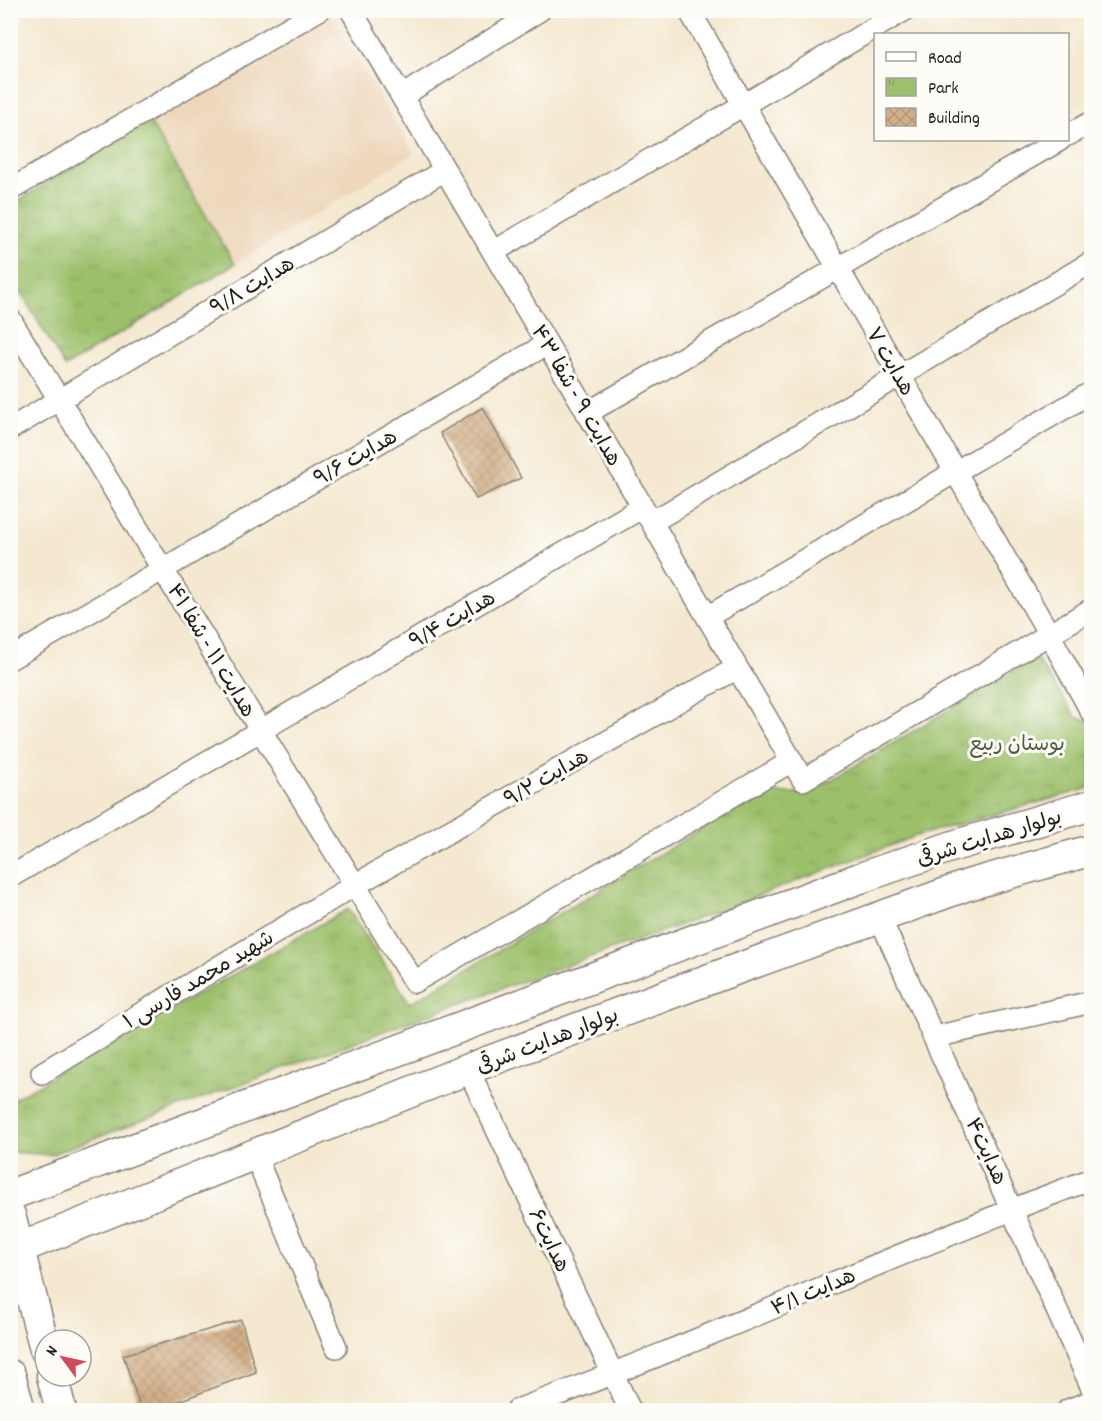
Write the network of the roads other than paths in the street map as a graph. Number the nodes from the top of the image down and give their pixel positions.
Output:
1 (319, 10) edge
2 (351, 10) edge
3 (540, 10) edge
4 (689, 10) edge
5 (905, 10) edge
6 (402, 96) junction
7 (744, 106) junction
8 (1092, 122) edge
9 (1069, 134) edge
10 (1058, 141) edge
11 (445, 170) junction
12 (10, 190) edge
13 (493, 252) junction
14 (1092, 262) edge
15 (837, 267) junction
16 (10, 319) edge
17 (547, 344) junction
18 (899, 375) junction
19 (1092, 392) edge
20 (60, 400) junction
21 (587, 413) junction
22 (10, 429) edge
23 (954, 470) junction
24 (647, 515) junction
25 (163, 570) junction
26 (1092, 609) edge
27 (707, 617) junction
28 (1049, 634) junction
29 (10, 659) edge
30 (737, 669) junction
31 (1092, 713) edge
32 (261, 730) junction
33 (792, 761) junction
34 (1092, 806) edge
35 (1092, 850) edge
36 (10, 877) edge
37 (355, 885) junction
38 (879, 916) junction
39 (701, 936) junction
40 (715, 976) junction
41 (1092, 1002) edge
42 (934, 1036) junction
43 (468, 1069) junction
44 (42, 1073) dead end
45 (254, 1153) junction
46 (1092, 1179) edge
47 (10, 1195) edge
48 (1013, 1208) junction
49 (10, 1215) edge
50 (15, 1251) edge
51 (39, 1328) edge
52 (336, 1347) dead end
53 (614, 1374) junction
54 (10, 1375) edge
55 (55, 1388) edge
56 (1092, 1388) edge
57 (1092, 1401) edge
58 (20, 1410) edge
59 (61, 1410) edge
60 (517, 1410) edge
61 (630, 1410) edge
62 (1068, 1410) edge

1 - 12 street
2 - 6 street, هدایت ۹ - شفا ۴۳
3 - 6 street
4 - 7 street, هدایت ۷
5 - 7 street
6 - 11 street, هدایت ۹ - شفا ۴۳
7 - 13 street
7 - 15 street, هدایت ۷
8 - 9 street
10 - 15 street
11 - 13 street, هدایت ۹ - شفا ۴۳
11 - 20 street, هدایت ۹/۸
13 - 17 street, هدایت ۹ - شفا ۴۳
14 - 18 street, هدایت ۹/۴
15 - 18 street, هدایت ۷
15 - 21 street
16 - 20 street, هدایت ۱۱ - شفا ۴۱
17 - 21 street, هدایت ۹ - شفا ۴۳
17 - 25 street, هدایت ۹/۶
18 - 23 street, هدایت ۷
18 - 24 street, هدایت ۹/۴
19 - 23 street
20 - 22 street, هدایت ۹/۸
20 - 25 street, هدایت ۱۱ - شفا ۴۱
21 - 24 street, هدایت ۹ - شفا ۴۳
23 - 27 street
23 - 28 street, هدایت ۷
24 - 27 street, هدایت ۹ - شفا ۴۳
24 - 32 street, هدایت ۹/۴
25 - 29 street, هدایت ۹/۶
25 - 32 street, هدایت ۱۱ - شفا ۴۱
26 - 28 street
27 - 30 street, هدایت ۹ - شفا ۴۳
28 - 31 street, هدایت ۷
28 - 33 street, هدایت ۹ - شفا ۴۳
30 - 33 street, هدایت ۹ - شفا ۴۳
30 - 37 street, هدایت ۹/۲
32 - 36 street, هدایت ۹/۴
32 - 37 street, هدایت ۱۱ - شفا ۴۱
33 - 37 street, هدایت ۱۱ - شفا ۴۱
34 - 39 main road, بولوار هدایت شرقی
35 - 38 main road, بولوار هدایت شرقی
37 - 44 street, شهید محمد فارسی ۱
38 - 40 main road, بولوار هدایت شرقی
38 - 42 street, هدایت۴
39 - 40 main road
39 - 47 main road, بولوار هدایت شرقی
40 - 43 main road, بولوار هدایت شرقی
41 - 42 street
42 - 48 street, هدایت۴
43 - 45 main road, بولوار هدایت شرقی
43 - 53 street, هدایت۶
45 - 50 main road, بولوار هدایت شرقی
45 - 52 street
46 - 48 street, هدایت ۴/۱
48 - 53 street, هدایت ۴/۱
48 - 56 street, هدایت۴
49 - 50 main road
50 - 51 main road
53 - 60 street, هدایت ۴/۱
53 - 61 street, هدایت۶
54 - 58 main road
55 - 59 main road
57 - 62 street

